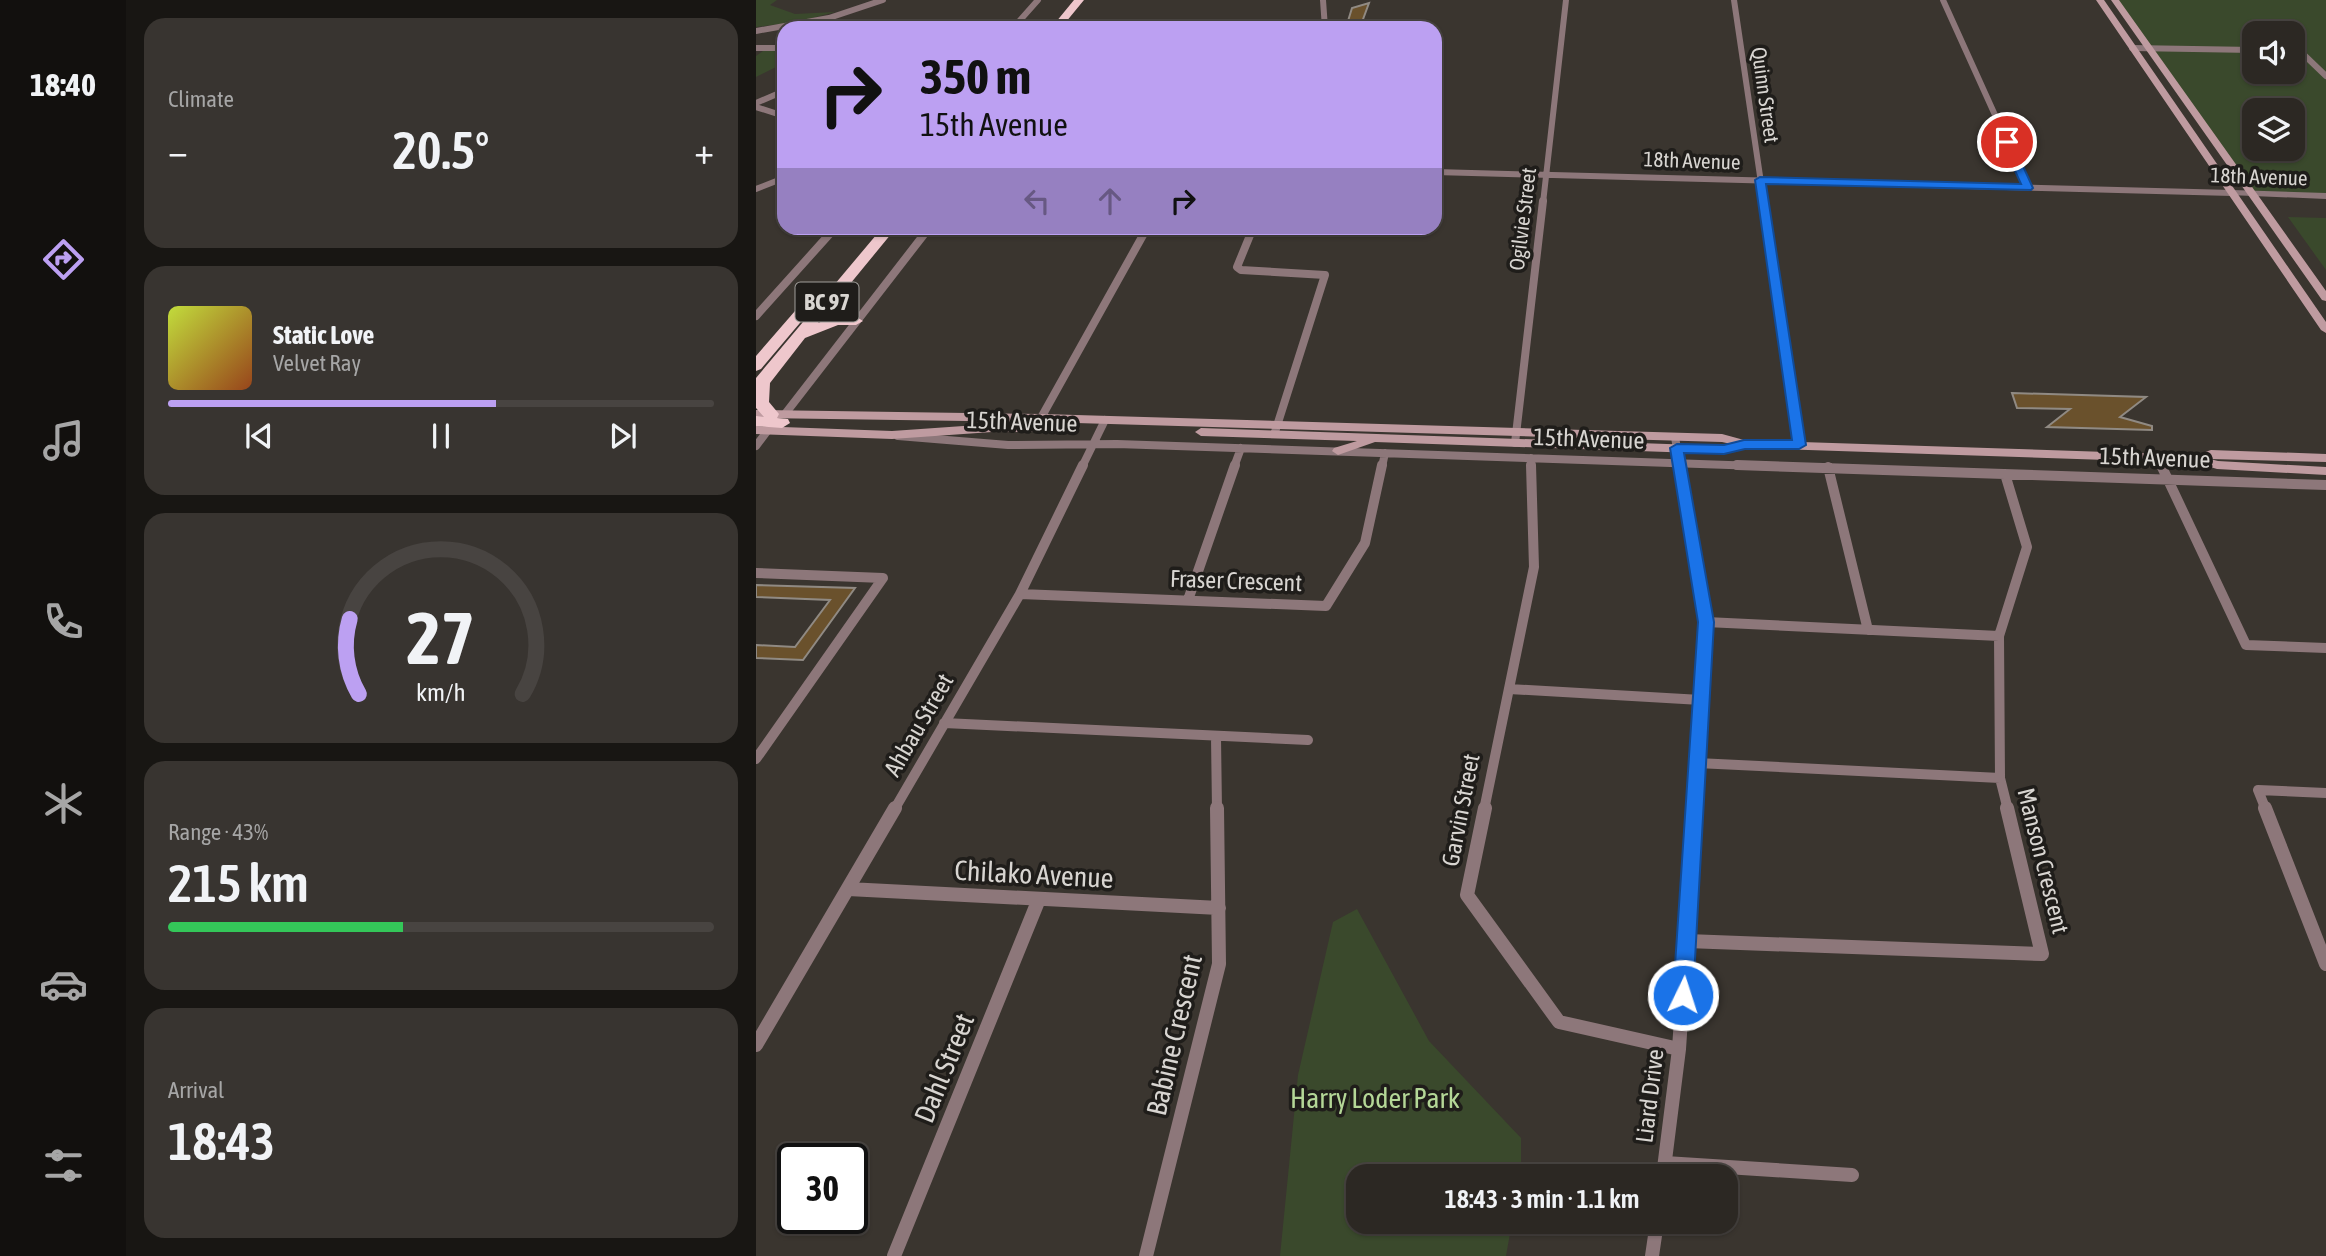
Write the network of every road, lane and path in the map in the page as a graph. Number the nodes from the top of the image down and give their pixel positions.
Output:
1 (883, 0) edge
2 (1038, 0) edge
3 (1065, 0) edge
4 (1079, 0) edge
5 (1323, 0) edge
6 (1566, 0) edge
7 (1734, 0) edge
8 (1943, 0) edge
9 (2100, 0) edge
10 (2115, 0) edge
11 (813, 21) edge
12 (1019, 21) edge
13 (1047, 21) edge
14 (1062, 21) edge
15 (1324, 21) edge
16 (777, 27) edge
17 (756, 31) edge
18 (756, 48) edge
19 (777, 48) edge
20 (2132, 48) junction
21 (2149, 48) junction
22 (2242, 50) edge
23 (2305, 56) edge
24 (2326, 76) edge
25 (777, 94) edge
26 (756, 105) edge
27 (777, 113) edge
28 (1442, 172) edge
29 (1546, 174) junction
30 (1760, 180) junction
31 (777, 181) edge
32 (2028, 188) junction
33 (756, 189) edge
34 (2232, 193) junction
35 (2252, 194) junction
36 (2326, 196) edge
37 (829, 235) edge
38 (869, 235) edge
39 (883, 235) edge
40 (924, 235) edge
41 (1143, 235) edge
42 (1250, 235) edge
43 (2326, 298) edge
44 (825, 305) junction
45 (756, 316) edge
46 (836, 321) junction
47 (856, 321) junction
48 (2326, 330) edge
49 (798, 337) junction
50 (759, 377) edge
51 (1039, 423) junction
52 (1103, 424) junction
53 (765, 425) edge
54 (1276, 429) junction
55 (892, 435) junction
56 (1516, 437) junction
57 (1380, 438) junction
58 (1676, 442) junction
59 (1093, 445) junction
60 (1799, 445) junction
61 (1241, 448) junction
62 (1338, 452) junction
63 (1385, 453) junction
64 (2157, 457) junction
65 (1531, 458) junction
66 (1679, 463) junction
67 (1828, 467) junction
68 (2325, 470) edge
69 (2005, 474) junction
70 (2167, 479) junction
71 (2326, 485) edge
72 (756, 573) edge
73 (1020, 593) junction
74 (1188, 600) junction
75 (1706, 622) junction
76 (1868, 630) junction
77 (1999, 636) junction
78 (2326, 648) edge
79 (1509, 689) junction
80 (1701, 700) junction
81 (944, 723) junction
82 (1216, 737) junction
83 (1308, 740) dead end
84 (756, 759) edge
85 (1697, 763) junction
86 (2000, 778) junction
87 (2326, 793) edge
88 (848, 889) junction
89 (1039, 899) junction
90 (1219, 908) junction
91 (1687, 941) junction
92 (2326, 964) edge
93 (756, 1045) edge
94 (1679, 1049) junction
95 (1665, 1164) edge
96 (1738, 1171) edge
97 (1852, 1175) dead end
98 (1656, 1234) edge
99 (894, 1256) edge
100 (1146, 1256) edge
101 (1653, 1256) edge

1 - 11 street
2 - 12 street
3 - 13 highway
4 - 14 highway
5 - 15 street
6 - 29 street, Ogilvie Street
7 - 30 street, Quinn Street
8 - 32 street
9 - 20 main road
10 - 21 main road
16 - 17 street
18 - 19 street
20 - 21 street
20 - 34 main road
21 - 22 street
21 - 35 main road
23 - 24 street
25 - 26 street
26 - 27 street
28 - 29 street, 18th Avenue
29 - 30 street, 18th Avenue
29 - 56 street, Ogilvie Street
30 - 32 street, 18th Avenue
30 - 60 street, Quinn Street
31 - 33 street
32 - 34 street, 18th Avenue
34 - 35 street, 18th Avenue
34 - 48 main road
35 - 36 street, 18th Avenue
35 - 43 main road
37 - 45 street
38 - 50 highway, BC 97
39 - 44 highway, BC 97
40 - 47 street
41 - 51 street
42 - 54 street
44 - 46 highway
44 - 49 highway, BC 97
46 - 47 highway
46 - 49 highway
47 - 53 street
49 - 50 highway, BC 97
50 - 53 highway
51 - 52 main road, 15th Avenue
51 - 53 main road, 15th Avenue
51 - 55 main road, 15th Avenue
52 - 54 main road, 15th Avenue
52 - 59 street, Ahbau Street
53 - 55 main road, 15th Avenue
54 - 56 main road, 15th Avenue
54 - 57 main road, 15th Avenue
55 - 59 street, 15th Avenue
56 - 57 main road, 15th Avenue
56 - 58 main road, 15th Avenue
57 - 62 main road
58 - 60 main road, 15th Avenue
58 - 66 street, Liard Drive
59 - 61 street, 15th Avenue
59 - 73 street, Ahbau Street
60 - 64 main road, 15th Avenue
61 - 62 street, 15th Avenue
61 - 74 street
62 - 63 street, 15th Avenue
63 - 65 street, 15th Avenue
63 - 74 street, Fraser Crescent
64 - 68 main road, 15th Avenue
64 - 70 street
65 - 66 street, 15th Avenue
65 - 79 street, Garvin Street
66 - 67 street, 15th Avenue
66 - 75 street, Liard Drive
67 - 69 street, 15th Avenue
67 - 76 street
69 - 70 street, 15th Avenue
69 - 77 street, Manson Crescent
70 - 71 street, 15th Avenue
70 - 78 street
72 - 84 street
73 - 74 street, Fraser Crescent
73 - 81 street, Ahbau Street
75 - 76 street
75 - 80 street, Liard Drive
76 - 77 street
77 - 86 street, Manson Crescent
79 - 80 street
79 - 94 street, Garvin Street
80 - 85 street, Liard Drive
81 - 82 street
81 - 88 street, Ahbau Street
82 - 83 street
82 - 90 street, Babine Crescent
85 - 86 street
85 - 91 street, Liard Drive
86 - 91 street, Manson Crescent
87 - 92 street
88 - 89 street, Chilako Avenue
88 - 93 street, Ahbau Street
89 - 90 street, Chilako Avenue
89 - 99 street, Dahl Street
90 - 100 street, Babine Crescent
91 - 94 street, Liard Drive
94 - 95 street, Liard Drive
96 - 97 street
98 - 101 street

